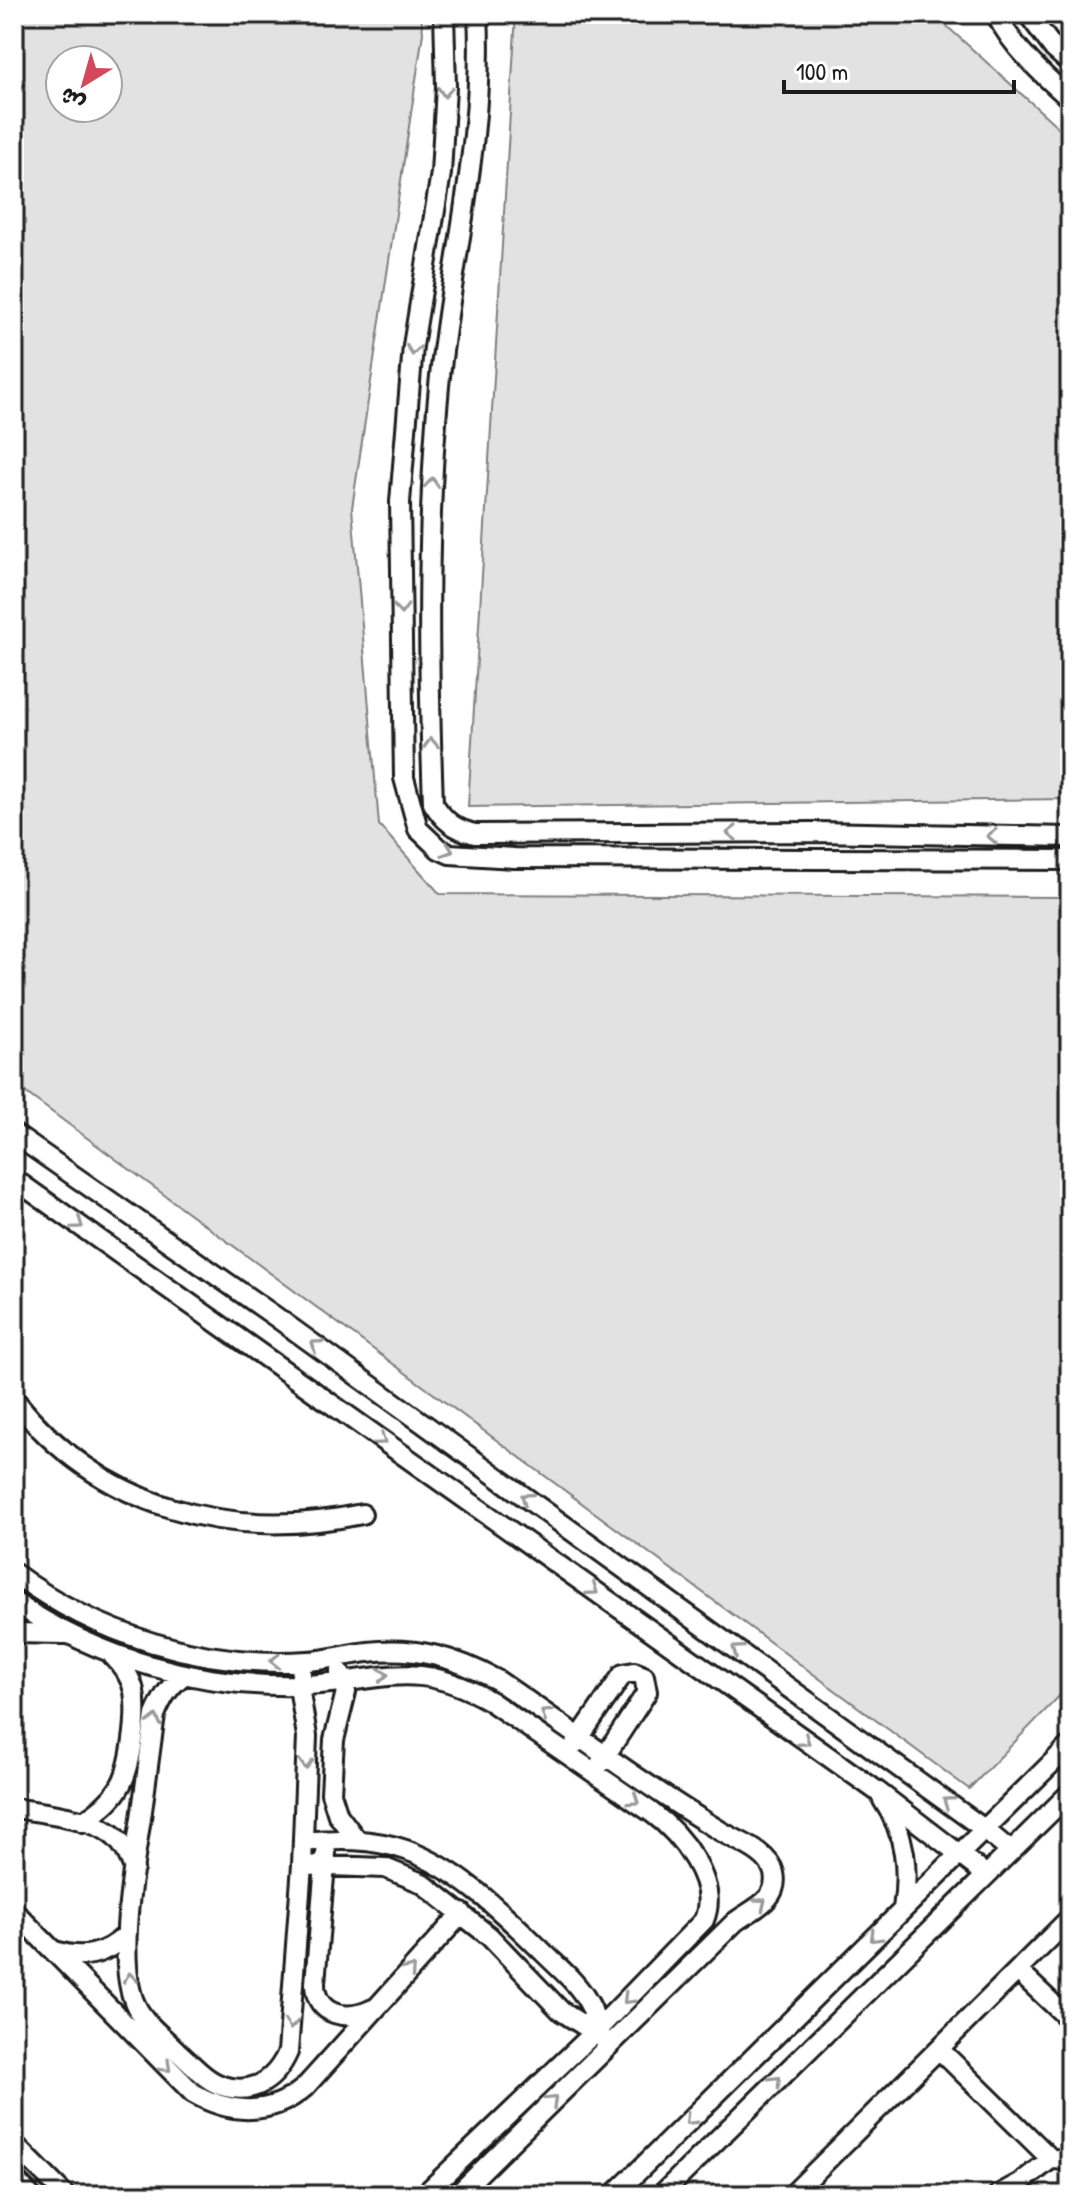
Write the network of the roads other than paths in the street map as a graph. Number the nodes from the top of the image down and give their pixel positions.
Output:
1 (444, 14) edge
2 (478, 14) edge
3 (996, 14) edge
4 (1028, 14) edge
5 (1070, 63) edge
6 (1070, 99) edge
7 (1070, 837) edge
8 (1070, 860) edge
9 (14, 1134) edge
10 (14, 1179) edge
11 (14, 1399) edge
12 (362, 1514) dead end
13 (14, 1573) edge
14 (14, 1602) edge
15 (14, 1633) edge
16 (71, 1635) junction
17 (112, 1655) junction
18 (329, 1658) junction
19 (308, 1661) junction
20 (184, 1675) junction
21 (344, 1680) junction
22 (299, 1685) junction
23 (580, 1737) junction
24 (1070, 1745) edge
25 (606, 1755) junction
26 (568, 1756) junction
27 (593, 1773) junction
28 (877, 1791) junction
29 (1070, 1793) edge
30 (14, 1808) edge
31 (83, 1822) junction
32 (984, 1829) junction
33 (356, 1839) junction
34 (326, 1840) junction
35 (303, 1842) junction
36 (1009, 1850) junction
37 (959, 1854) junction
38 (302, 1865) junction
39 (325, 1866) junction
40 (134, 1869) junction
41 (985, 1874) junction
42 (708, 1901) junction
43 (903, 1909) junction
44 (14, 1911) edge
45 (462, 1913) junction
46 (1070, 1918) edge
47 (735, 1922) junction
48 (126, 1935) junction
49 (52, 1950) junction
50 (1018, 1971) junction
51 (295, 1981) junction
52 (315, 1983) junction
53 (376, 2008) junction
54 (1070, 2020) edge
55 (135, 2022) junction
56 (596, 2031) junction
57 (610, 2045) junction
58 (940, 2050) junction
59 (503, 2119) junction
60 (518, 2134) junction
61 (14, 2144) edge
62 (1051, 2159) junction
63 (1070, 2160) edge
64 (14, 2179) edge
65 (30, 2195) edge
66 (65, 2195) edge
67 (424, 2195) edge
68 (457, 2195) edge
69 (614, 2195) edge
70 (661, 2195) edge
71 (792, 2195) edge
72 (998, 2195) edge

1 -> 8 street
7 -> 2 street
3 - 6 street
4 - 5 street
32 -> 9 street
10 -> 28 street
11 - 12 street
19 -> 13 street
14 - 16 street
15 - 16 street
16 - 17 street
17 - 20 street
17 - 31 street
18 - 19 street
18 - 21 street
23 -> 18 street
19 - 22 street
20 - 22 street
40 -> 20 street
21 - 22 street
21 -> 26 street
21 - 33 street
22 -> 35 street
23 - 25 street
23 - 25 street
23 - 26 street
24 - 32 street
25 - 27 street
47 -> 25 street
26 - 27 street
27 -> 42 street
28 - 37 street
28 - 43 street
29 - 36 street
30 - 31 street
31 - 40 street
32 - 36 street
32 - 37 street
33 - 34 street
33 - 56 street
34 - 35 street
34 - 39 street
35 - 38 street
36 - 41 street
37 - 41 street
37 - 43 street
38 - 39 street
38 - 51 street
39 - 45 street
39 - 52 street
40 - 48 street
70 -> 41 street
42 - 47 street
42 -> 56 street
43 -> 69 street
44 - 49 street
53 -> 45 street
45 - 56 street
46 - 50 street
47 - 57 street
48 - 49 street
55 -> 48 street
49 - 55 street
50 - 54 street
50 - 58 street
51 - 52 street
51 -> 55 street
52 - 53 street
55 -> 53 street
56 - 57 street
56 - 59 street
60 -> 57 street
58 - 62 street
58 - 71 street
59 - 60 street
59 - 67 street
60 - 68 street
61 - 66 street
62 - 63 street
62 - 72 street
64 - 65 street

